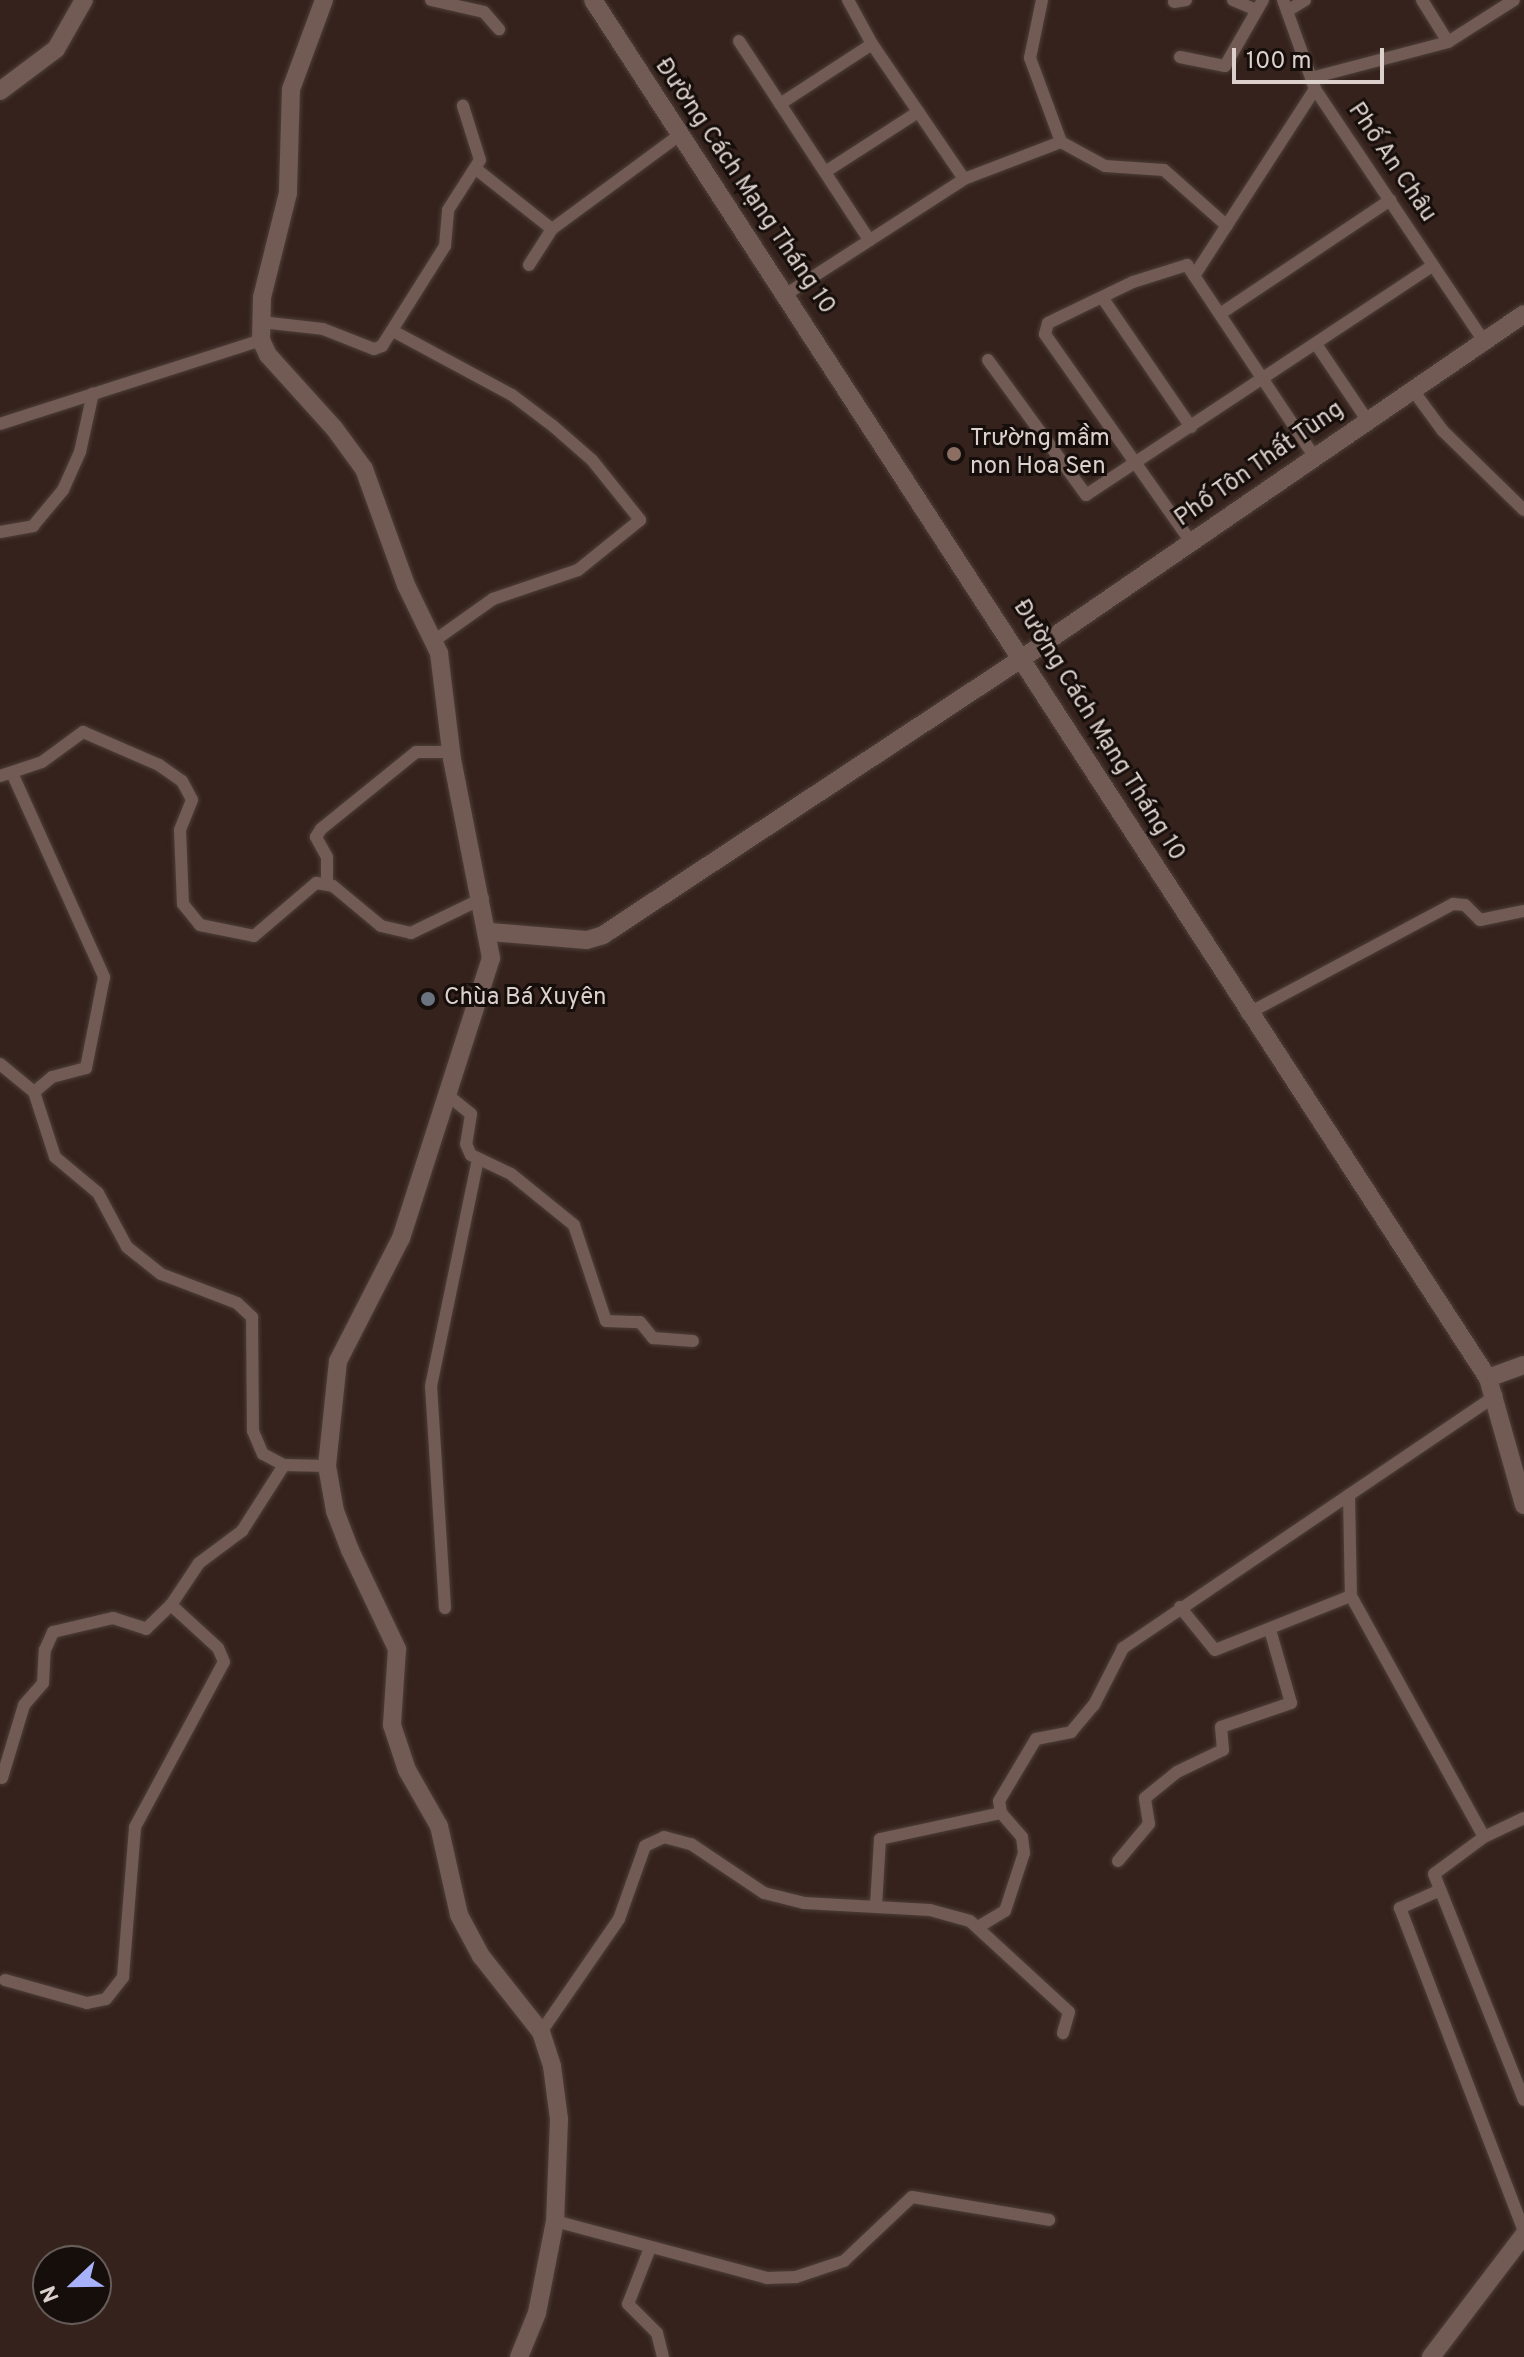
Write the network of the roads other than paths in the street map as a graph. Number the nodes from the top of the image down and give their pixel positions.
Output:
1 (84, 0) edge
2 (324, 0) edge
3 (431, 0) edge
4 (593, 0) edge
5 (848, 0) edge
6 (1042, 0) edge
7 (1233, 0) edge
8 (1305, 0) edge
9 (1422, 0) edge
10 (1513, 0) edge
11 (1260, 5) edge
12 (1285, 6) edge
13 (499, 29) dead end
14 (739, 41) dead end
15 (1448, 42) junction
16 (872, 44) junction
17 (1180, 57) dead end
18 (1313, 84) junction
19 (0, 91) edge
20 (780, 104) junction
21 (463, 106) dead end
22 (918, 112) junction
23 (678, 136) junction
24 (1061, 142) junction
25 (476, 169) junction
26 (825, 172) junction
27 (964, 179) junction
28 (1390, 200) junction
29 (1227, 226) junction
30 (552, 229) junction
31 (869, 240) junction
32 (529, 265) dead end
33 (1432, 266) junction
34 (1194, 276) junction
35 (788, 293) junction
36 (1104, 300) junction
37 (1220, 314) junction
38 (1524, 314) edge
39 (261, 331) junction
40 (393, 331) junction
41 (1483, 340) junction
42 (1316, 344) junction
43 (988, 360) dead end
44 (1263, 379) junction
45 (1412, 389) junction
46 (93, 393) junction
47 (1367, 420) junction
48 (0, 424) edge
49 (1191, 427) junction
50 (1314, 456) junction
51 (1136, 464) junction
52 (1524, 510) edge
53 (0, 532) edge
54 (1191, 542) junction
55 (434, 641) junction
56 (1024, 657) junction
57 (452, 752) junction
58 (6, 775) edge
59 (327, 883) junction
60 (483, 898) junction
61 (1524, 911) edge
62 (490, 932) junction
63 (1247, 1014) junction
64 (0, 1064) edge
65 (34, 1092) junction
66 (450, 1097) junction
67 (478, 1160) junction
68 (693, 1341) dead end
69 (1524, 1365) edge
70 (1492, 1387) junction
71 (284, 1465) junction
72 (327, 1466) junction
73 (1349, 1495) junction
74 (1524, 1505) edge
75 (1351, 1596) junction
76 (171, 1605) junction
77 (1180, 1607) junction
78 (445, 1608) dead end
79 (1270, 1630) junction
80 (2, 1778) edge
81 (1001, 1813) junction
82 (1524, 1818) edge
83 (1484, 1837) junction
84 (1118, 1861) dead end
85 (1438, 1891) junction
86 (876, 1905) junction
87 (978, 1927) junction
88 (5, 1980) dead end
89 (541, 2032) junction
90 (1063, 2033) dead end
91 (1524, 2100) edge
92 (1049, 2220) dead end
93 (555, 2221) junction
94 (1524, 2233) edge
95 (650, 2248) junction
96 (519, 2357) edge
97 (663, 2357) edge
98 (1431, 2357) edge

1 - 19 street
2 - 39 street
3 - 13 street
4 - 23 street, Đường Cách Mạng Tháng 10
5 - 16 street
6 - 24 street
7 - 11 street
8 - 12 street
9 - 15 street
10 - 15 street
11 - 17 street
12 - 18 street, Phố An Châu
14 - 20 street
15 - 18 street
16 - 20 street
16 - 22 street
18 - 28 street, Phố An Châu
18 - 29 street
20 - 26 street
21 - 25 street
22 - 26 street
22 - 27 street
23 - 30 street
23 - 35 street, Đường Cách Mạng Tháng 10
24 - 27 street
24 - 29 street
25 - 30 street
25 - 40 street
26 - 31 street
27 - 31 street
28 - 33 street, Phố An Châu
28 - 37 street
29 - 34 street
30 - 32 street
31 - 35 street
33 - 41 street, Phố An Châu
33 - 42 street
34 - 36 street
34 - 37 street
35 - 56 street, Đường Cách Mạng Tháng 10
36 - 49 street
36 - 51 street
37 - 44 street
38 - 41 street, Phố Tôn Thất Tùng
39 - 40 street
39 - 46 street
39 - 55 street
40 - 55 street
41 - 45 street, Phố Tôn Thất Tùng
42 - 44 street
42 - 47 street
43 - 51 street
44 - 49 street
44 - 50 street
45 - 47 street, Phố Tôn Thất Tùng
45 - 52 street
46 - 48 street
46 - 53 street
47 - 50 street, Phố Tôn Thất Tùng
49 - 51 street
50 - 54 street, Phố Tôn Thất Tùng
51 - 54 street
54 - 56 street, Phố Tôn Thất Tùng
55 - 57 street
56 - 62 street, Phố Tôn Thất Tùng
56 - 63 street, Đường Cách Mạng Tháng 10
57 - 59 street
57 - 60 street
58 - 59 street
58 - 65 street
59 - 60 street
60 - 62 street
61 - 63 street
62 - 66 street
63 - 70 street, Đường Cách Mạng Tháng 10
64 - 65 street
65 - 71 street
66 - 67 street
66 - 72 street
67 - 68 street
67 - 78 street
69 - 70 street
70 - 73 street
70 - 74 street, Đường Cách Mạng Tháng 10
71 - 72 street
71 - 76 street
72 - 89 street
73 - 75 street
73 - 77 street
75 - 79 street
75 - 83 street
76 - 80 street
76 - 88 street
77 - 79 street
77 - 81 street
79 - 84 street
81 - 86 street
81 - 87 street
82 - 83 street
83 - 85 street
85 - 91 street
85 - 94 street
86 - 87 street
86 - 89 street
87 - 90 street
89 - 93 street
92 - 95 street
93 - 95 street
93 - 96 street
94 - 98 street
95 - 97 street

